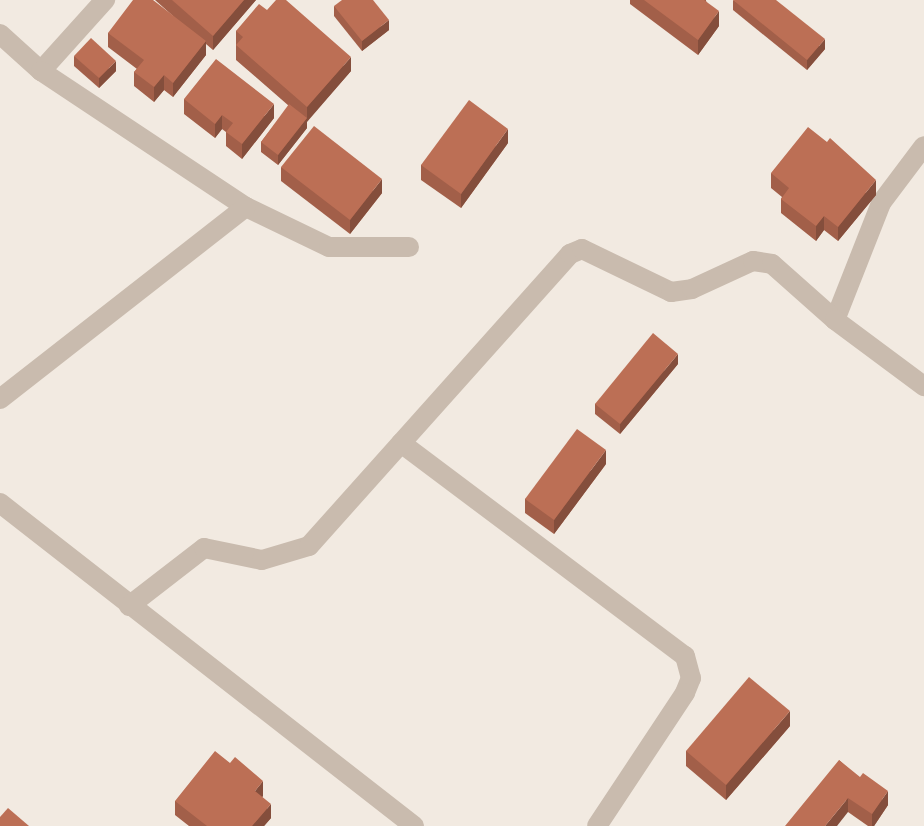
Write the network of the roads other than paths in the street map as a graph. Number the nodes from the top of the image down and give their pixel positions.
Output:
1 (105, 0) edge
2 (0, 34) edge
3 (41, 71) junction
4 (924, 146) edge
5 (246, 207) junction
6 (409, 247) dead end
7 (835, 320) junction
8 (924, 386) edge
9 (0, 399) edge
10 (401, 443) junction
11 (0, 503) edge
12 (129, 606) junction
13 (414, 826) edge
14 (597, 826) edge

1 - 3 street
2 - 3 street
3 - 5 street
4 - 7 street
5 - 6 street
5 - 9 street
7 - 8 street
7 - 10 street
10 - 12 street
10 - 14 street
11 - 12 street
12 - 13 street

